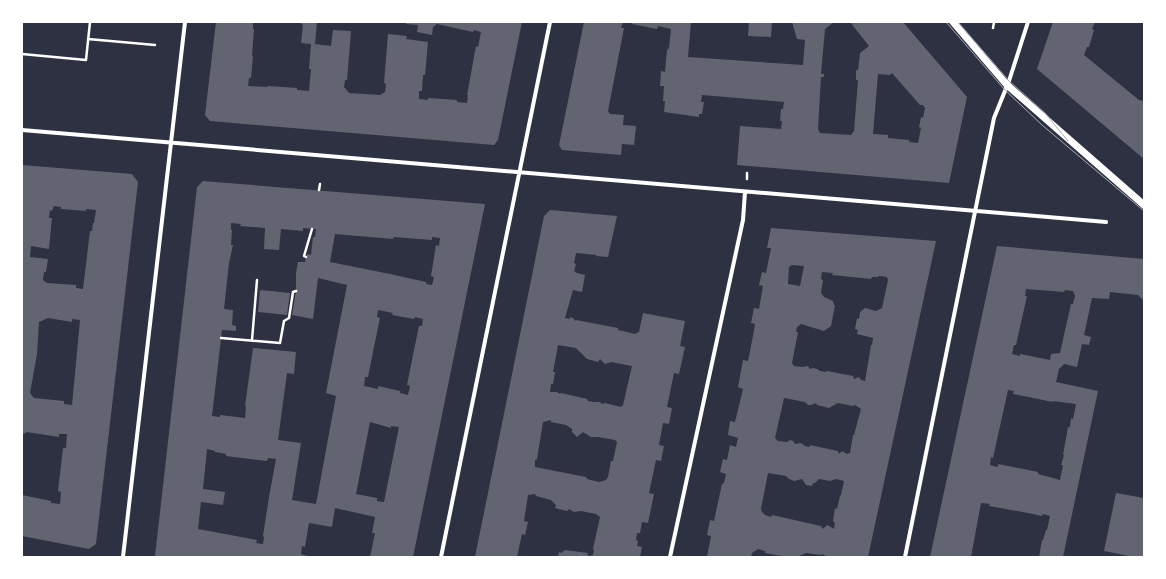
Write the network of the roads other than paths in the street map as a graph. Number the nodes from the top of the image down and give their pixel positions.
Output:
1 (185, 22) edge
2 (550, 22) edge
3 (953, 22) edge
4 (1028, 22) edge
5 (1007, 85) junction
6 (22, 130) edge
7 (172, 142) junction
8 (520, 172) junction
9 (745, 192) junction
10 (1144, 205) edge
11 (975, 211) junction
12 (1106, 222) dead end
13 (123, 557) edge
14 (441, 557) edge
15 (670, 557) edge
16 (904, 557) edge

1 - 7 street
2 - 8 street
3 - 5 street
4 - 5 street
5 - 10 street
5 - 11 street
6 - 7 street
7 - 8 street
7 - 13 street
8 - 9 street
8 - 14 street
9 - 11 street
9 - 15 street
11 - 12 street
11 - 16 street

